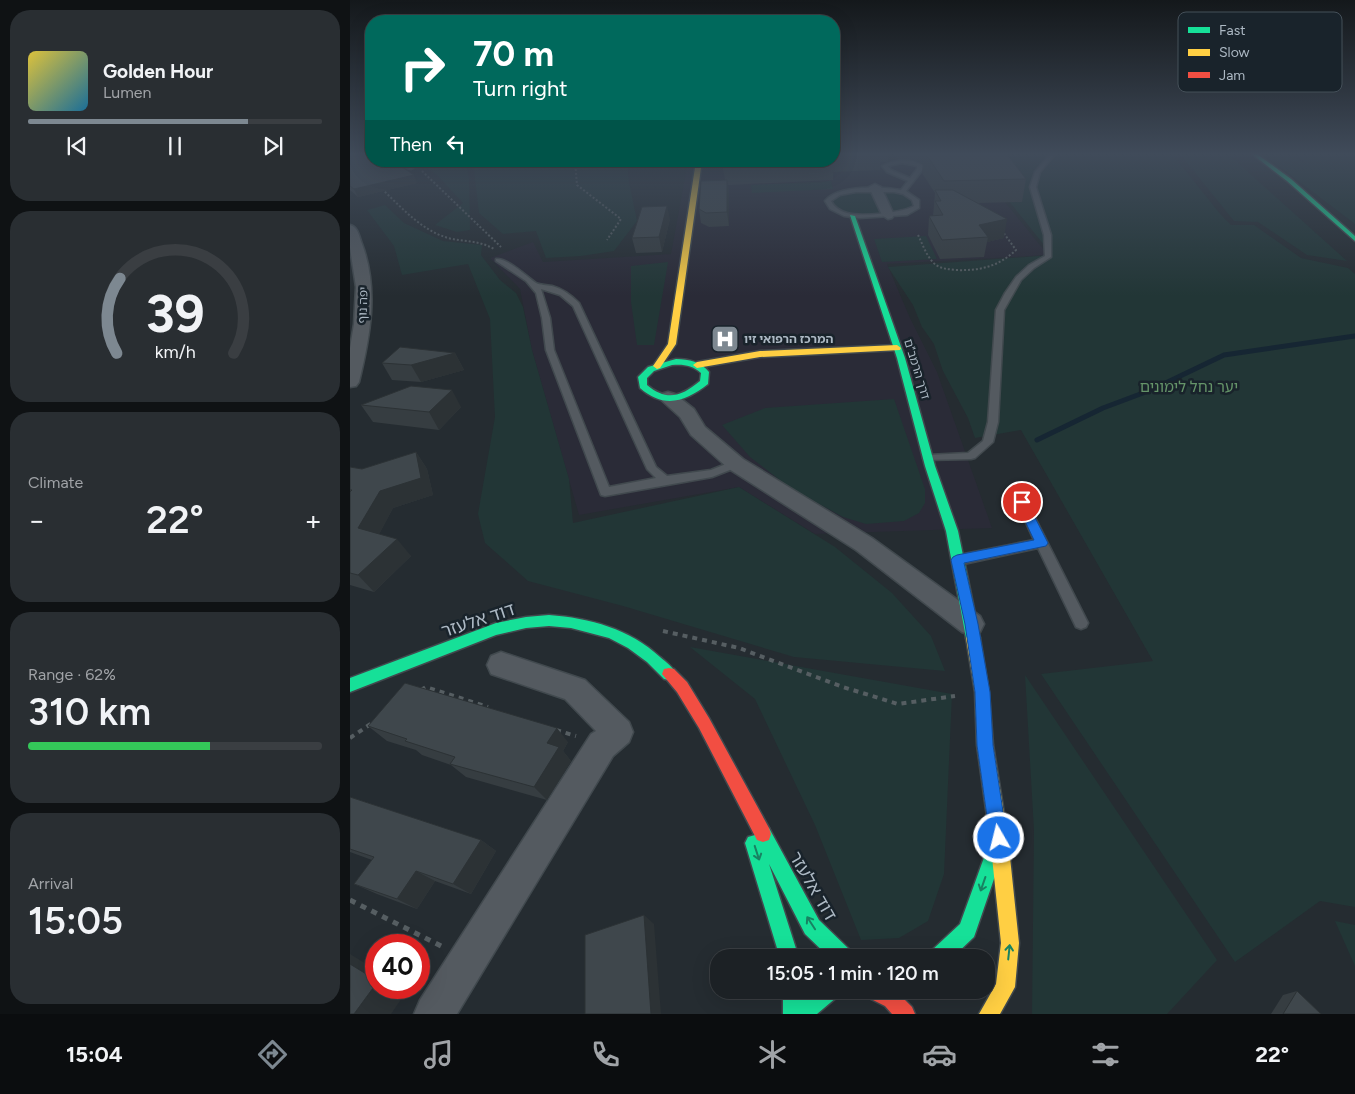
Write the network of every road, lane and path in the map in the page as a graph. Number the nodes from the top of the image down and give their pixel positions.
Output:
1 (396, 201) edge
2 (453, 201) edge
3 (598, 201) edge
4 (693, 201) edge
5 (828, 201) edge
6 (882, 201) edge
7 (916, 201) edge
8 (1038, 201) edge
9 (1313, 201) edge
10 (888, 215) junction
11 (852, 216) junction
12 (350, 229) edge
13 (1002, 231) edge
14 (918, 235) dead end
15 (1355, 239) edge
16 (607, 240) dead end
17 (501, 247) dead end
18 (494, 250) dead end
19 (498, 260) dead end
20 (535, 286) junction
21 (672, 344) junction
22 (899, 353) junction
23 (737, 359) junction
24 (679, 362) junction
25 (697, 365) junction
26 (657, 366) junction
27 (706, 377) junction
28 (350, 382) edge
29 (680, 402) junction
30 (930, 462) junction
31 (736, 464) junction
32 (665, 480) junction
33 (1015, 488) dead end
34 (1042, 543) junction
35 (957, 560) junction
36 (1081, 623) dead end
37 (971, 624) junction
38 (661, 631) dead end
39 (501, 665) dead end
40 (350, 685) edge
41 (418, 692) edge
42 (982, 692) junction
43 (491, 708) edge
44 (380, 717) edge
45 (546, 727) edge
46 (350, 738) edge
47 (602, 745) junction
48 (731, 773) junction
49 (999, 838) junction
50 (350, 900) edge
51 (787, 949) edge
52 (835, 949) edge
53 (947, 949) edge
54 (468, 959) junction
55 (1005, 987) junction
56 (793, 999) edge
57 (819, 999) edge
58 (890, 999) edge
59 (434, 1014) edge
60 (793, 1014) edge
61 (804, 1014) edge
62 (905, 1014) edge
63 (989, 1014) edge
64 (1004, 1014) edge

1 - 18 path
2 - 17 path
3 - 16 path
4 - 21 main road
5 - 11 lane
6 - 10 street
7 - 10 lane
8 - 30 lane
9 - 15 main road
10 - 11 lane
11 - 22 main road, דרך הרמב"ם
12 - 28 street, יפה נוף
13 - 14 path
19 - 20 lane
20 - 32 lane
20 - 32 lane
21 - 24 main road
21 - 26 main road
22 - 23 main road
22 - 30 main road, דרך הרמב"ם
23 - 25 main road
23 - 27 main road
24 - 25 main road
24 - 26 main road
25 - 27 main road
26 - 29 main road
27 - 29 main road
29 - 31 street
30 - 35 main road, דרך הרמב"ם
31 - 32 lane
31 - 37 street
33 - 34 lane
34 - 35 lane
34 - 36 lane
35 - 37 main road, דרך הרמב"ם
37 - 42 main road, דרך הרמב"ם
38 - 42 path
39 - 47 street
40 - 48 main road, דוד אלעזר
41 - 43 path
42 - 49 main road, דרך הרמב"ם
44 - 46 path
45 - 47 path
47 - 54 street
48 -> 51 main road, דוד אלעזר
52 -> 48 main road, דוד אלעזר
49 -> 53 main road, דרך הרמב"ם
55 -> 49 main road, דרך הרמב"ם
50 - 54 path
54 - 59 street
55 - 63 main road, דרך הרמב"ם
55 - 64 main road
56 - 60 main road
57 - 61 main road
58 - 62 main road

